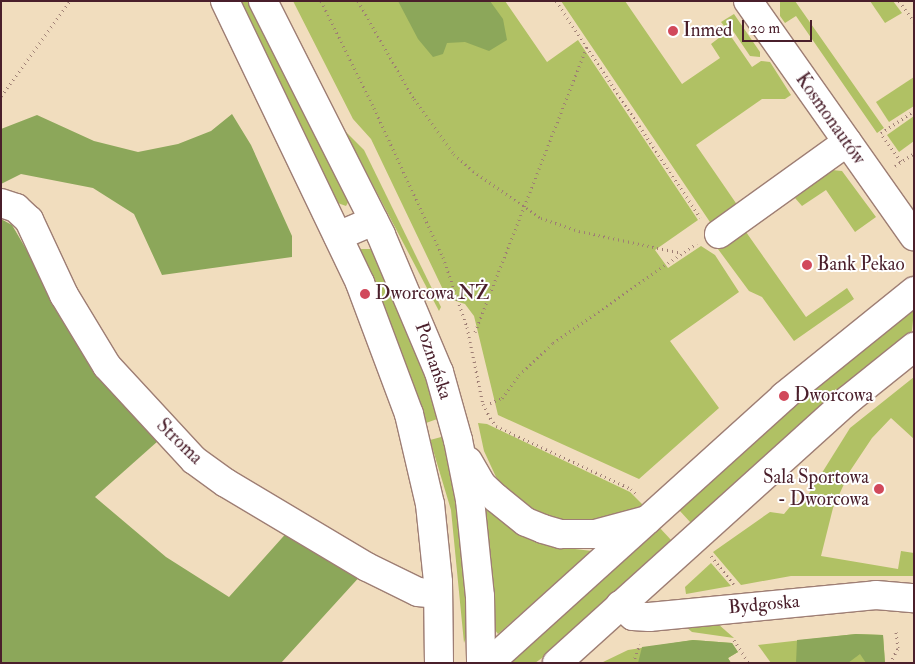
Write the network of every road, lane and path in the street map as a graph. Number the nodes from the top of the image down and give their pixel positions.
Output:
1 (70, 1) edge
2 (225, 1) edge
3 (263, 1) edge
4 (321, 1) edge
5 (358, 1) edge
6 (556, 1) edge
7 (748, 1) edge
8 (899, 1) edge
9 (914, 22) edge
10 (587, 46) junction
11 (1, 96) edge
12 (914, 111) edge
13 (847, 142) junction
14 (914, 153) edge
15 (901, 162) junction
16 (886, 172) dead end
17 (1, 203) edge
18 (523, 206) junction
19 (374, 221) junction
20 (710, 233) junction
21 (338, 236) junction
22 (914, 236) edge
23 (682, 253) junction
24 (914, 292) edge
25 (475, 332) dead end
26 (914, 347) edge
27 (490, 403) dead end
28 (460, 449) junction
29 (636, 494) dead end
30 (647, 520) junction
31 (706, 551) dead end
32 (739, 590) dead end
33 (438, 594) junction
34 (914, 598) edge
35 (620, 605) junction
36 (896, 631) dead end
37 (734, 640) dead end
38 (640, 644) dead end
39 (438, 663) edge
40 (481, 663) edge
41 (489, 663) edge
42 (557, 663) edge
43 (633, 663) edge
44 (749, 663) edge
45 (890, 663) edge

1 - 11 path
2 - 21 street
3 - 19 street, Poznańska
4 - 29 path
5 - 18 path
6 - 10 path
7 - 13 street, Kosmonautów
8 - 9 path
10 - 18 path
10 - 20 path
12 - 15 path
13 - 20 street
13 - 22 street, Kosmonautów
14 - 15 path
15 - 16 path
17 - 33 street, Stroma
18 - 23 path
18 - 25 path
19 - 21 street
19 - 28 street, Poznańska
20 - 23 path
21 - 33 street
23 - 27 path
24 - 30 street
26 - 35 street
28 - 30 street
28 - 40 street, Poznańska
30 - 41 street
31 - 32 path
33 - 39 street
34 - 35 street, Bydgoska
35 - 42 street
36 - 45 path
37 - 44 path
38 - 43 path

